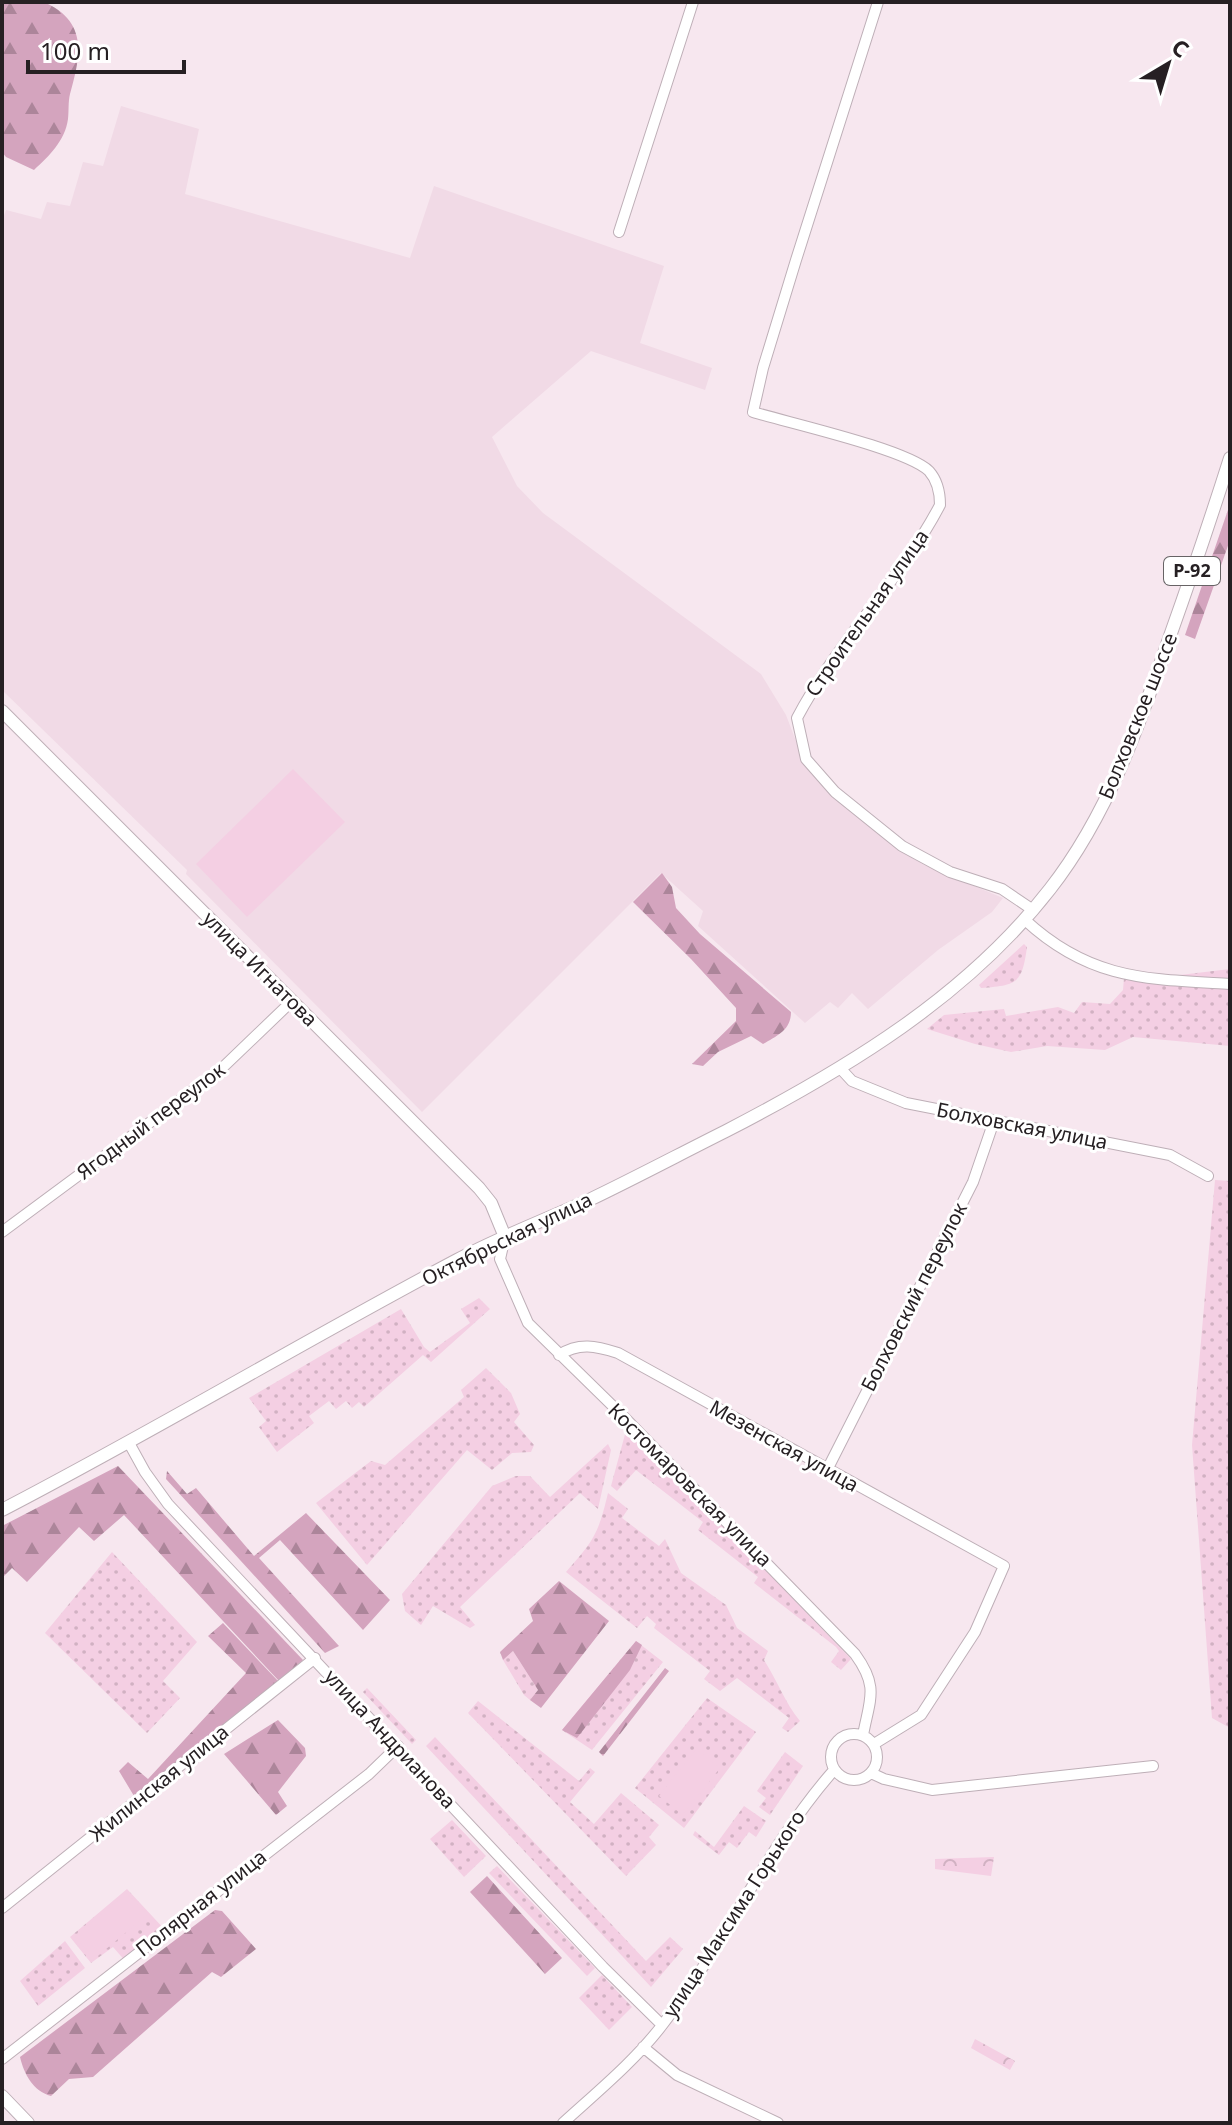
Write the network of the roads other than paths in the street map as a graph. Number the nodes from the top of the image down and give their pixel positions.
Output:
1 (693, 2) edge
2 (878, 2) edge
3 (619, 232) dead end
4 (1230, 458) edge
5 (2, 711) edge
6 (1029, 915) junction
7 (998, 948) joint
8 (1224, 983) edge
9 (292, 1001) junction
10 (840, 1068) junction
11 (994, 1121) junction
12 (1208, 1176) dead end
13 (2, 1232) edge
14 (505, 1237) junction
15 (559, 1355) junction
16 (129, 1443) junction
17 (827, 1470) junction
18 (2, 1510) edge
19 (315, 1658) junction
20 (863, 1735) junction
21 (874, 1744) junction
22 (398, 1746) junction
23 (1153, 1766) dead end
24 (834, 1770) junction
25 (871, 1773) junction
26 (2, 1908) edge
27 (662, 2025) junction
28 (643, 2047) junction
29 (2, 2059) edge
30 (2, 2096) edge
31 (28, 2123) edge
32 (563, 2123) edge
33 (778, 2123) edge

1 - 3 street
2 - 6 street, Строительная улица
4 - 6 main road, Болховское шоссе / Р-92
5 - 9 main road, улица Игнатова
6 - 7 main road, Болховское шоссе / Р-92
6 - 8 street
7 - 10 main road, Октябрьская улица
9 - 13 street, Ягодный переулок
9 - 14 main road, улица Игнатова
10 - 11 street, Болховская улица
10 - 14 main road, Октябрьская улица
11 - 12 street, Болховская улица
11 - 17 street, Болховский переулок
14 - 15 street, Костомаровская улица
14 - 16 main road, Октябрьская улица
15 - 17 street, Мезенская улица
15 - 20 street, Костомаровская улица
16 - 18 main road, Октябрьская улица
16 - 19 street, улица Андрианова
17 - 21 street, Мезенская улица
19 - 22 street, улица Андрианова
19 - 26 street, Жилинская улица
20 - 21 street
20 - 24 street
21 - 25 street
22 - 27 street, улица Андрианова
22 - 29 street, Полярная улица
23 - 25 street
24 - 25 street
24 - 27 street, улица Максима Горького
27 - 28 street, улица Максима Горького
28 - 32 street, улица Максима Горького
28 - 33 street
30 - 31 main road

